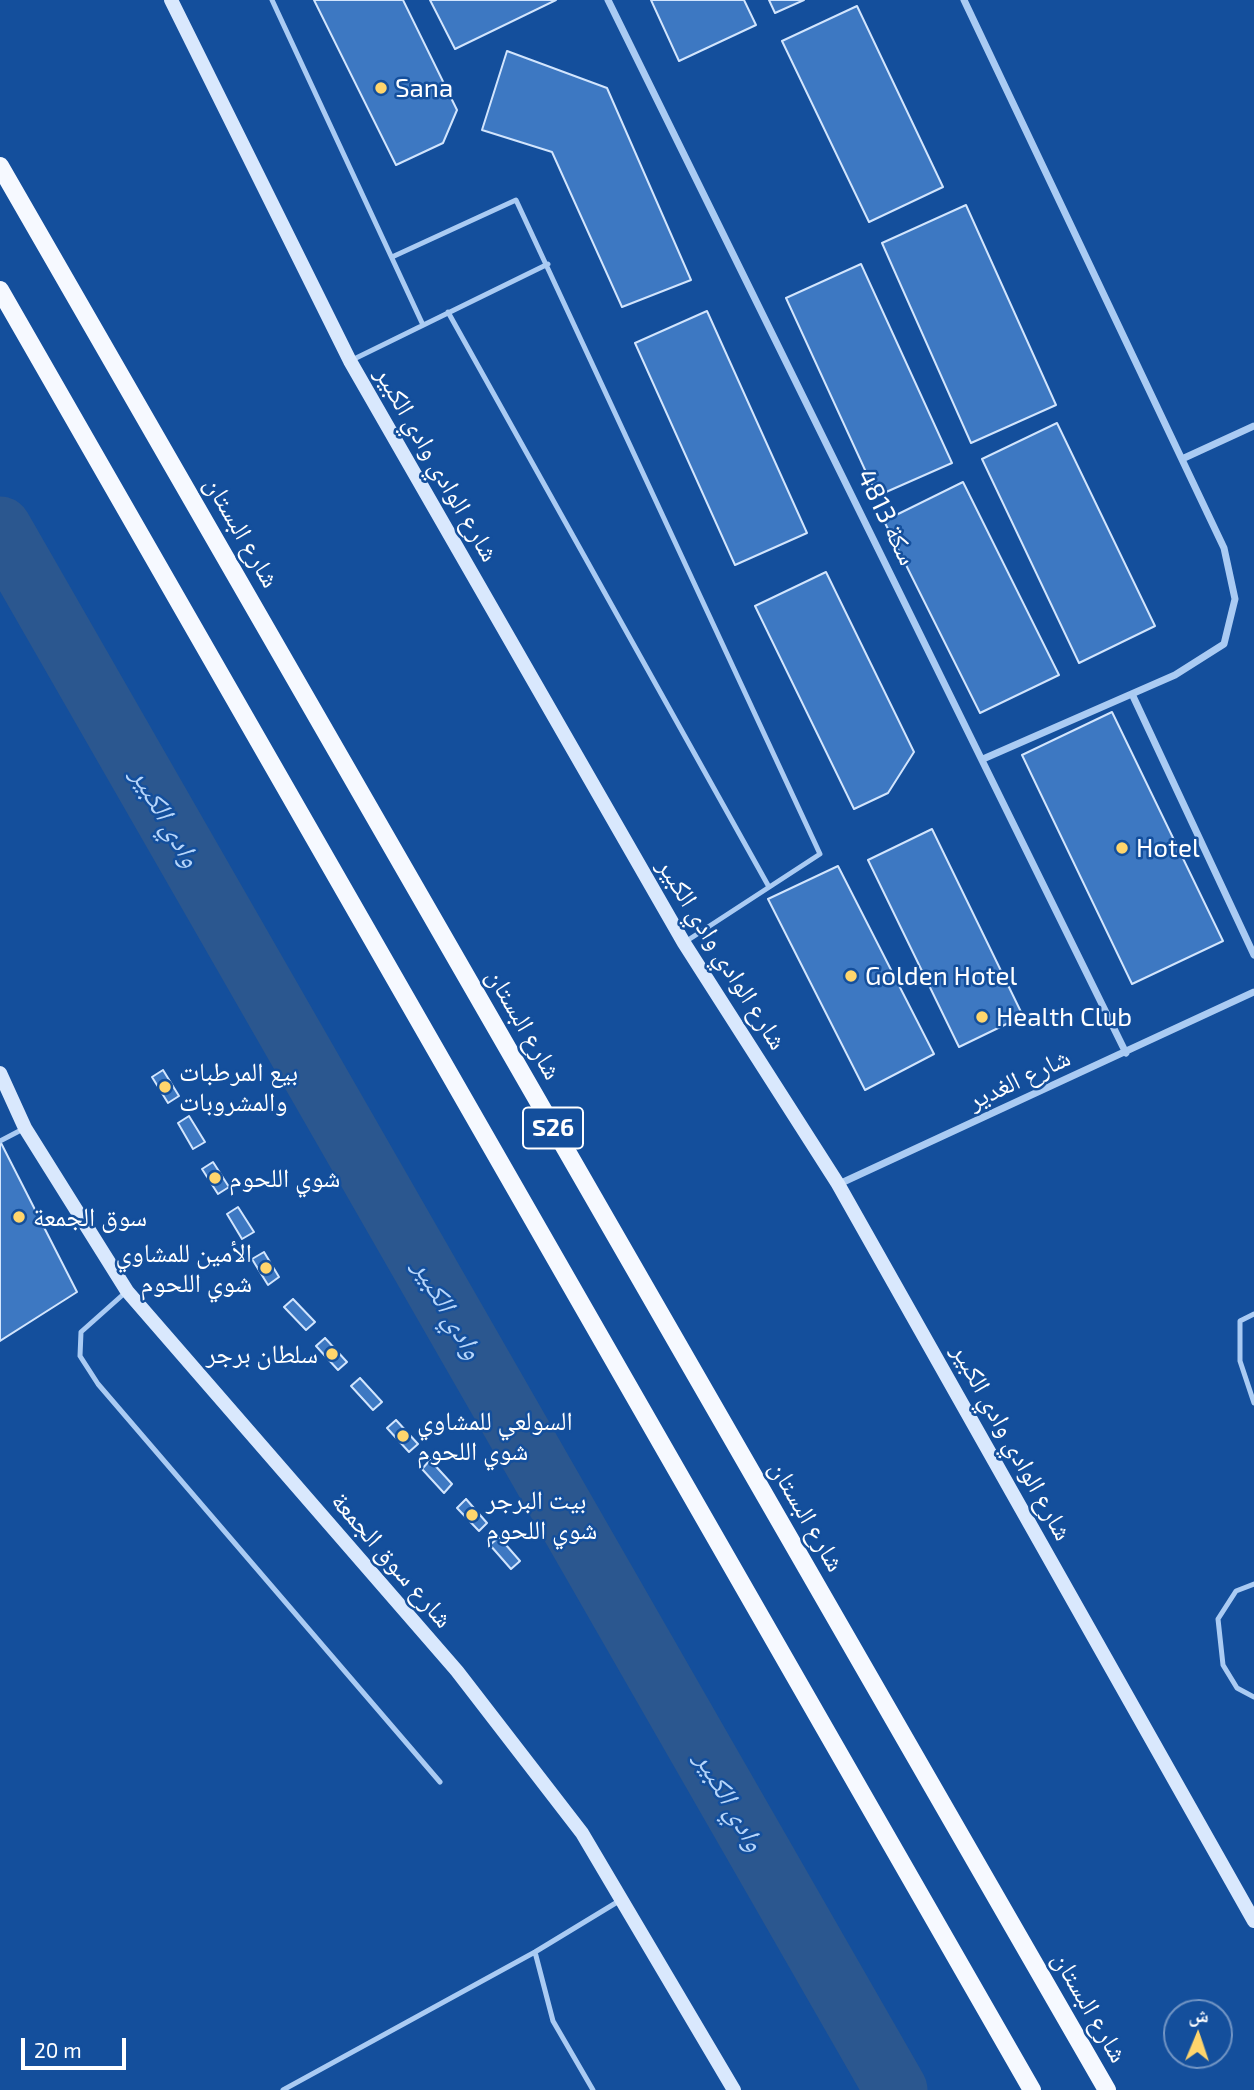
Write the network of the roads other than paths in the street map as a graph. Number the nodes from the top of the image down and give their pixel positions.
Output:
1 (171, 0) edge
2 (272, 0) edge
3 (608, 0) edge
4 (964, 0) edge
5 (0, 166) edge
6 (392, 257) junction
7 (548, 264) junction
8 (0, 290) edge
9 (448, 312) junction
10 (423, 325) junction
11 (350, 360) junction
12 (1254, 426) edge
13 (1182, 459) junction
14 (1132, 694) junction
15 (983, 759) junction
16 (769, 887) junction
17 (684, 943) junction
18 (1254, 955) edge
19 (1254, 992) edge
20 (1126, 1053) junction
21 (0, 1073) edge
22 (25, 1128) junction
23 (0, 1141) edge
24 (838, 1184) junction
25 (127, 1291) junction
26 (1254, 1314) edge
27 (1254, 1403) edge
28 (1254, 1584) edge
29 (1254, 1697) edge
30 (440, 1782) dead end
31 (621, 1899) junction
32 (1254, 1920) edge
33 (535, 1952) junction
34 (283, 2090) edge
35 (593, 2090) edge
36 (734, 2090) edge
37 (1032, 2090) edge
38 (1107, 2090) edge

1 - 11 street, شارع الوادي وادي الكبير
2 - 6 lane
3 - 15 street, سكة 4813
4 - 13 street
5 - 38 main road, شارع البستان / S26
6 - 7 lane
6 - 10 lane
7 - 9 lane
7 - 16 lane
8 - 37 main road, S26
9 - 10 lane
9 - 16 lane
10 - 11 lane
11 - 17 street, شارع الوادي وادي الكبير
12 - 13 street
13 - 14 street
14 - 15 street
14 - 18 street
15 - 20 street, سكة 4813
16 - 17 lane
17 - 24 street, شارع الوادي وادي الكبير
19 - 20 street, شارع الغدير
20 - 24 street, شارع الغدير
21 - 22 street, شارع سوق الجمعة
22 - 23 lane
22 - 25 street, شارع سوق الجمعة
24 - 32 street, شارع الوادي وادي الكبير
25 - 30 lane
25 - 31 street, شارع سوق الجمعة
26 - 27 lane
28 - 29 lane
31 - 33 lane
31 - 36 street, شارع سوق الجمعة
33 - 34 lane
33 - 35 lane

